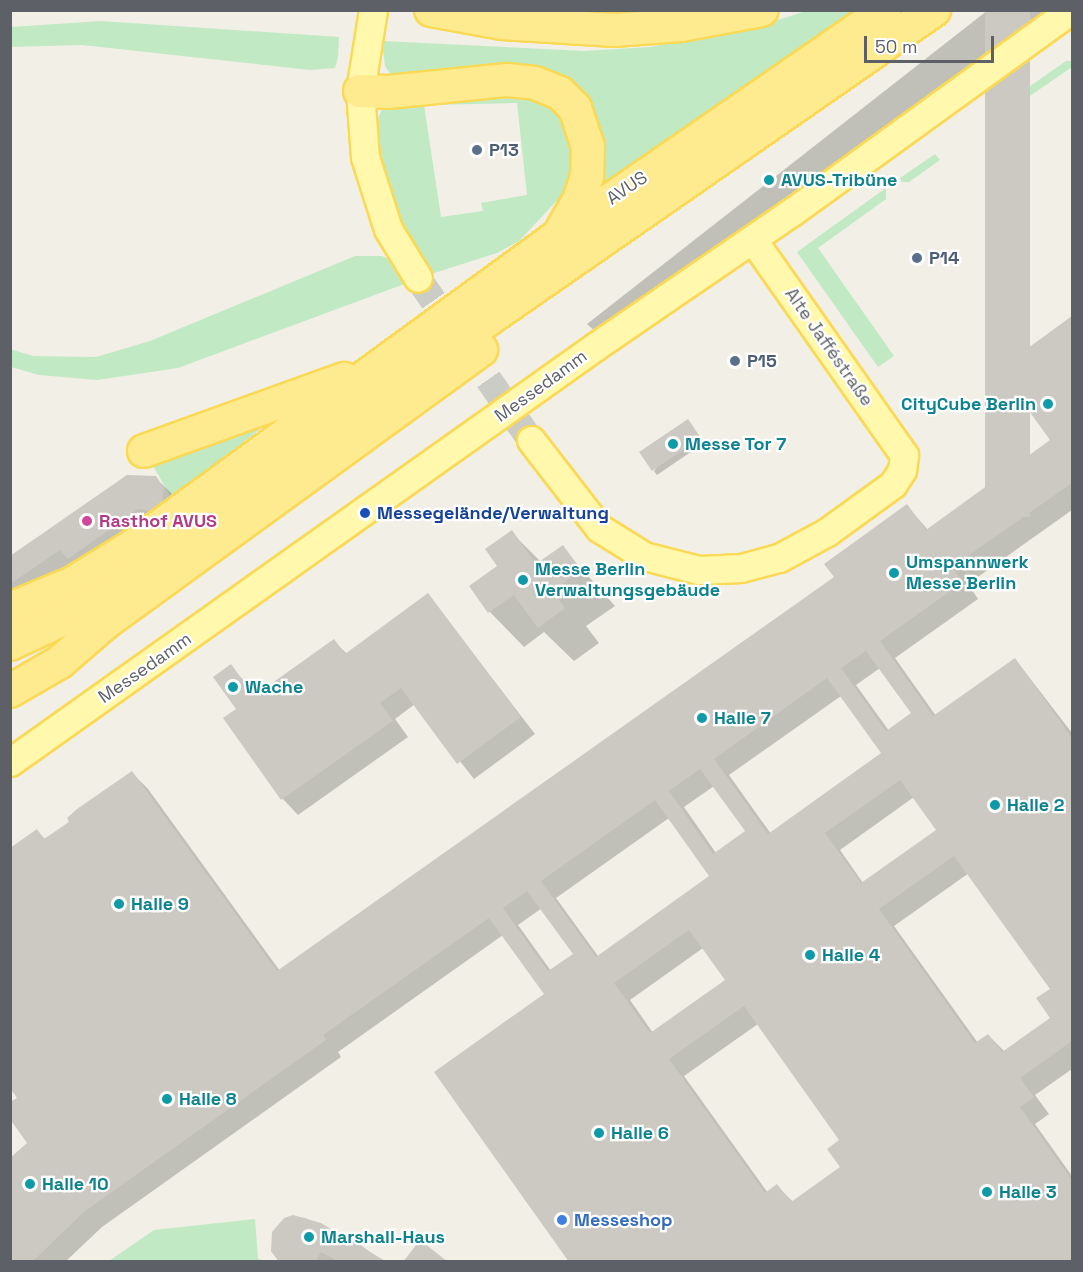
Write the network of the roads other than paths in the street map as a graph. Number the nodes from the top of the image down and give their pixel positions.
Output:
1 (373, 10) edge
2 (431, 10) edge
3 (762, 10) edge
4 (885, 10) edge
5 (934, 10) edge
6 (1071, 10) edge
7 (360, 91) junction
8 (696, 173) junction
9 (558, 236) junction
10 (753, 240) junction
11 (418, 278) tunnel mouth
12 (370, 370) junction
13 (531, 440) tunnel mouth
14 (144, 451) dead end
15 (10, 609) edge
16 (105, 623) junction
17 (10, 644) edge
18 (10, 665) edge
19 (10, 690) edge
20 (10, 762) edge

1 - 7 main road
2 - 3 highway
4 - 9 highway, AVUS
5 - 8 highway
6 - 10 main road, Messedamm
7 - 9 highway
7 - 11 main road
8 - 16 highway
8 - 17 highway
9 - 12 highway, AVUS
10 - 13 main road, Alte Jafféstraße
10 - 20 main road, Messedamm
12 - 14 highway
12 - 15 highway
16 - 18 highway
16 - 19 highway

